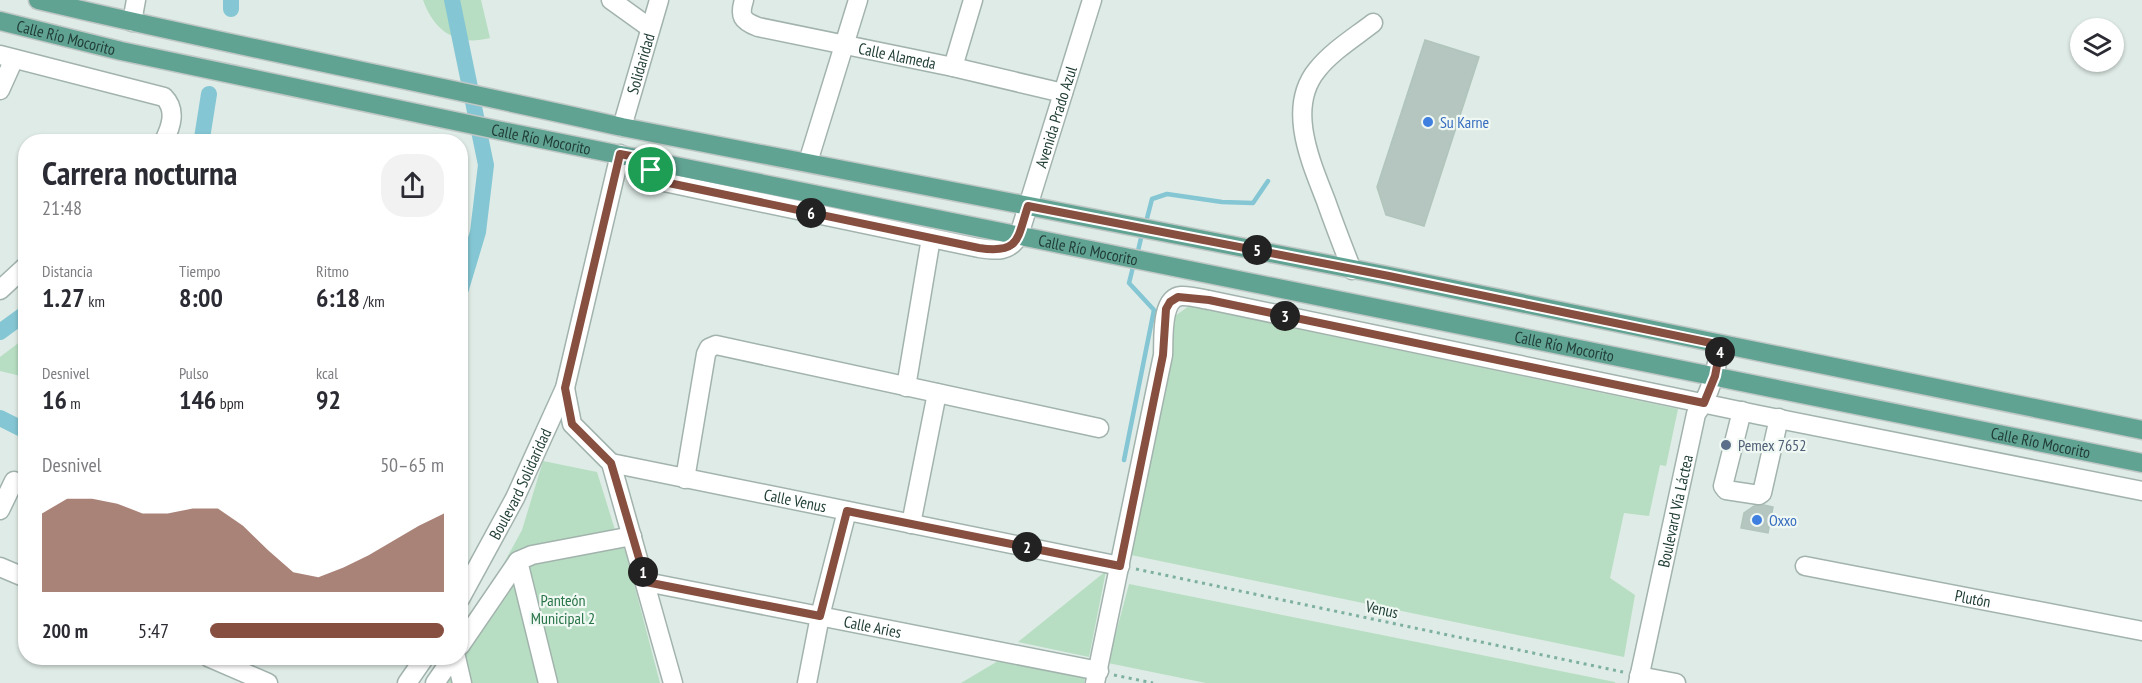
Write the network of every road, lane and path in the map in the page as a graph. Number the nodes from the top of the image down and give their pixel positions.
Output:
1 (38, 0) edge
2 (136, 0) edge
3 (611, 0) edge
4 (659, 0) edge
5 (858, 0) edge
6 (973, 0) edge
7 (1092, 0) edge
8 (742, 5) edge
9 (0, 21) edge
10 (132, 22) junction
11 (1373, 23) dead end
12 (650, 28) junction
13 (844, 46) junction
14 (7, 57) edge
15 (953, 67) junction
16 (0, 90) edge
17 (1063, 93) junction
18 (622, 127) junction
19 (167, 134) edge
20 (620, 154) junction
21 (641, 158) junction
22 (808, 162) junction
23 (1028, 206) junction
24 (1019, 235) junction
25 (931, 238) junction
26 (1352, 270) junction
27 (18, 273) edge
28 (0, 290) edge
29 (1721, 345) junction
30 (1715, 376) junction
31 (906, 387) junction
32 (565, 388) junction
33 (937, 393) junction
34 (1704, 403) junction
35 (1742, 411) junction
36 (1779, 418) junction
37 (1099, 428) dead end
38 (2142, 430) edge
39 (611, 463) junction
40 (2142, 464) edge
41 (685, 478) junction
42 (13, 483) edge
43 (2142, 491) edge
44 (0, 510) edge
45 (847, 511) junction
46 (911, 524) junction
47 (632, 536) junction
48 (518, 561) junction
49 (1120, 566) junction
50 (1805, 566) dead end
51 (0, 567) edge
52 (18, 575) edge
53 (646, 582) junction
54 (468, 583) edge
55 (820, 616) junction
56 (2142, 631) edge
57 (468, 634) edge
58 (226, 665) edge
59 (419, 665) edge
60 (448, 665) edge
61 (456, 665) edge
62 (1097, 677) edge
63 (1639, 679) edge
64 (268, 683) edge
65 (407, 683) edge
66 (435, 683) edge
67 (462, 683) edge
68 (548, 683) edge
69 (674, 683) edge
70 (807, 683) edge
71 (1153, 683) edge
72 (1676, 683) edge

1 - 10 main road, Calle Río Mocorito
2 - 10 street
3 - 12 street
4 - 12 street, Solidaridad
5 - 13 street
6 - 15 street
7 - 17 street, Avenida Prado Azul
8 - 13 street, Calle Alameda
9 - 20 main road, Calle Río Mocorito
10 - 18 main road, Calle Río Mocorito
11 - 26 street
12 - 18 street, Solidaridad
13 - 15 street, Calle Alameda
13 - 22 street
14 - 16 street
14 - 19 street
15 - 17 street, Calle Alameda
17 - 23 street, Avenida Prado Azul
18 - 22 main road, Calle Río Mocorito
20 - 21 main road, Calle Río Mocorito
20 - 32 street, Boulevard Solidaridad
21 - 24 main road, Calle Río Mocorito
21 - 25 street
22 - 23 main road, Calle Río Mocorito
23 - 24 street, Avenida Prado Azul
23 - 26 main road, Calle Río Mocorito
24 - 25 street
24 - 30 main road, Calle Río Mocorito
25 - 31 street
26 - 29 main road, Calle Río Mocorito
27 - 28 street
29 - 30 street, Boulevard Vía Láctea
29 - 38 main road, Calle Río Mocorito
30 - 34 street, Boulevard Vía Láctea
30 - 40 main road, Calle Río Mocorito
31 - 33 street
31 - 41 street
32 - 39 street
32 - 54 street, Boulevard Solidaridad
33 - 37 street
33 - 46 street
34 - 35 street
34 - 49 street
34 - 63 street, Boulevard Vía Láctea
35 - 36 street
35 - 36 street
36 - 43 street
39 - 41 street, Calle Venus
39 - 47 street
41 - 45 street, Calle Venus
42 - 44 street
45 - 46 street, Calle Venus
45 - 55 street
46 - 49 street, Calle Venus
47 - 48 street
47 - 53 street
48 - 57 street
48 - 68 street
49 - 62 street
49 - 63 path, Venus
50 - 56 street, Plutón
51 - 52 street
53 - 55 street, Calle Aries
53 - 69 street
55 - 62 street, Calle Aries
55 - 70 street
58 - 64 street
59 - 65 street
60 - 66 street
61 - 67 street
62 - 71 path
63 - 72 street

